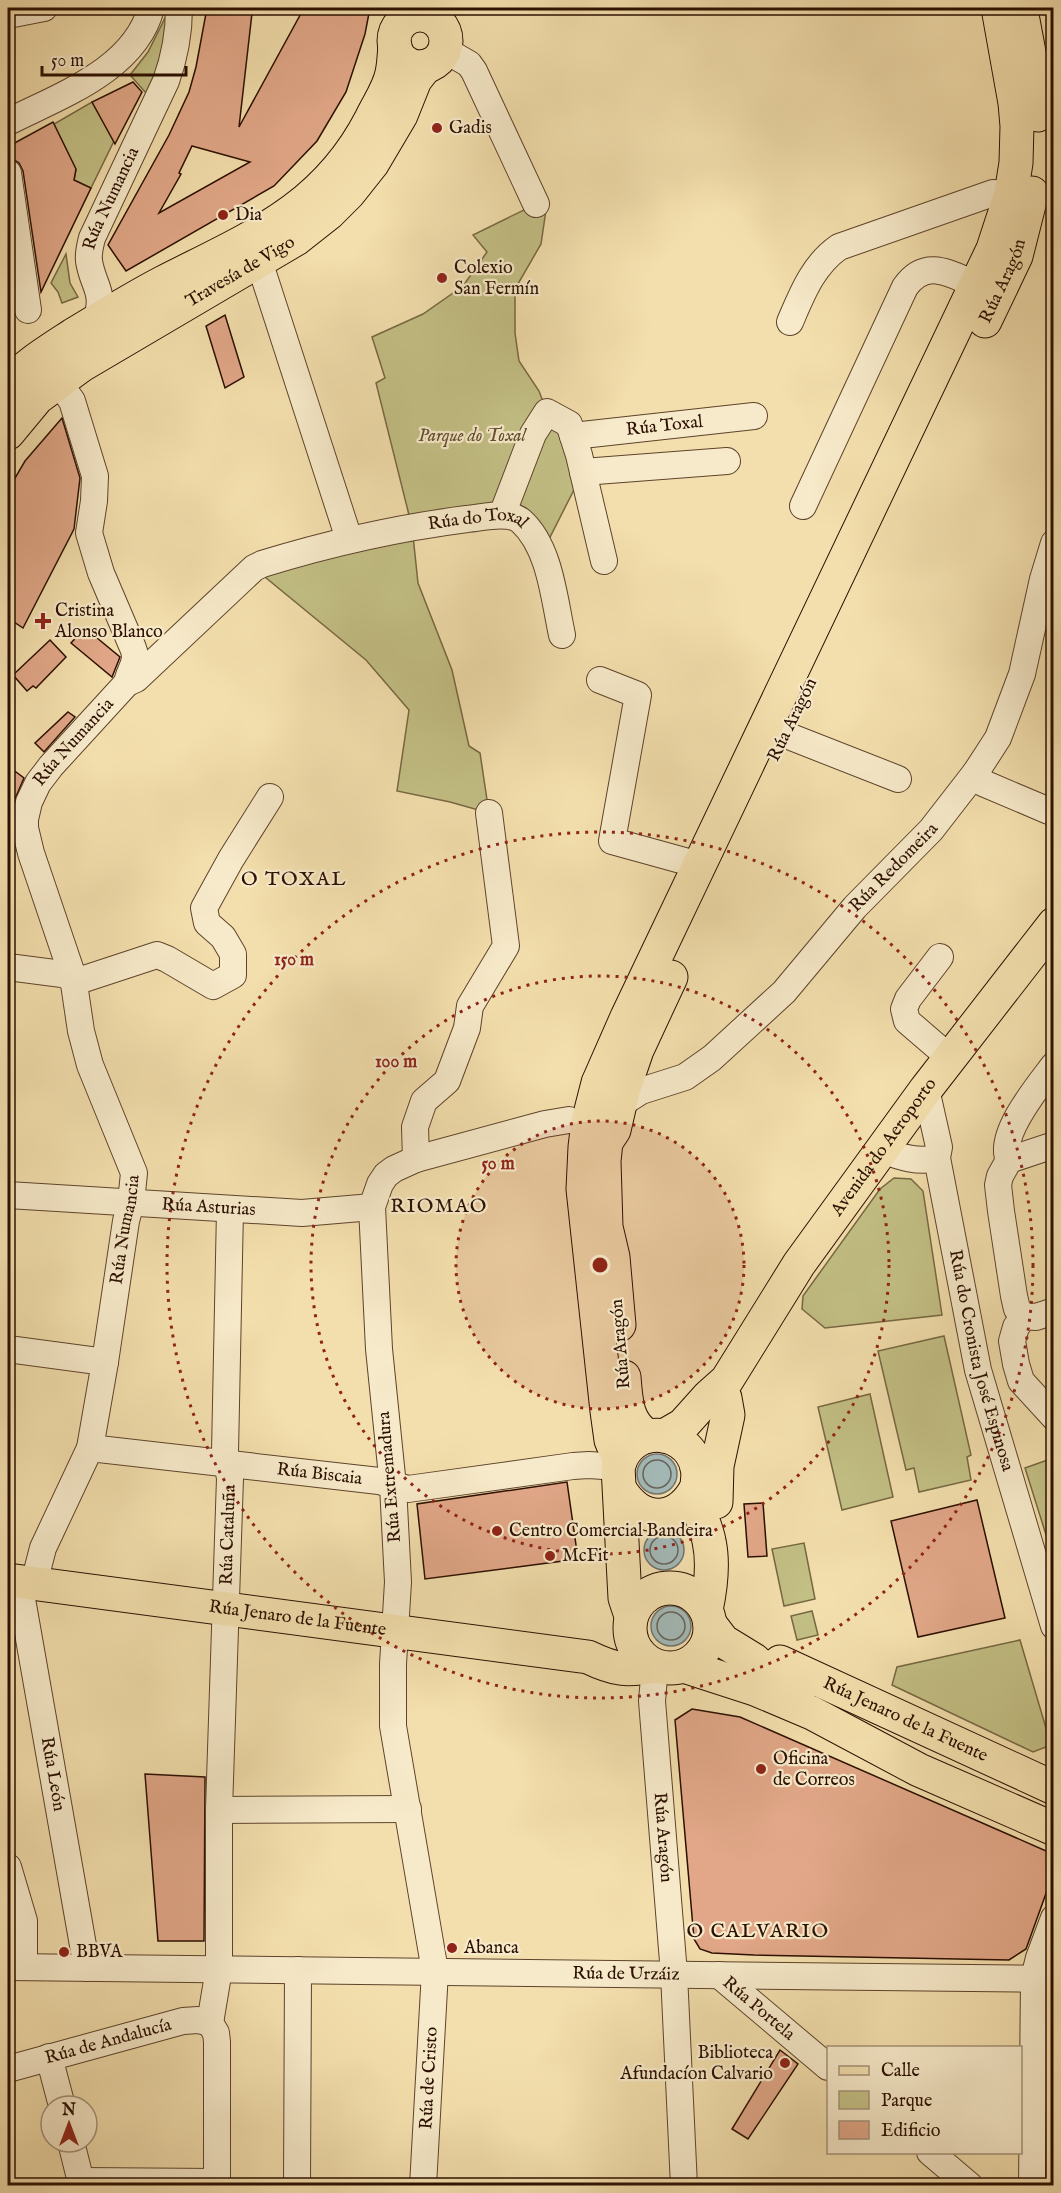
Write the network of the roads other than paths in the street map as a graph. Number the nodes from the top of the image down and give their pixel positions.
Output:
1 (49, 8) edge
2 (151, 8) edge
3 (179, 8) edge
4 (998, 8) edge
5 (1020, 8) edge
6 (8, 15) edge
7 (399, 26) edge
8 (436, 37) edge
9 (8, 116) edge
10 (8, 173) edge
11 (1011, 194) junction
12 (536, 204) dead end
13 (14, 261) edge
14 (259, 261) junction
15 (977, 285) junction
16 (20, 301) edge
17 (96, 321) junction
18 (790, 322) dead end
19 (8, 384) edge
20 (52, 386) junction
21 (754, 416) dead end
22 (8, 433) edge
23 (573, 436) junction
24 (727, 461) dead end
25 (583, 472) junction
26 (803, 506) dead end
27 (502, 515) junction
28 (349, 539) junction
29 (1053, 543) edge
30 (604, 561) dead end
31 (562, 635) dead end
32 (600, 680) dead end
33 (127, 683) junction
34 (786, 735) junction
35 (976, 772) junction
36 (898, 779) dead end
37 (270, 797) dead end
38 (1049, 811) dead end
39 (489, 813) dead end
40 (16, 826) edge
41 (699, 864) junction
42 (1053, 924) edge
43 (940, 957) dead end
44 (8, 966) edge
45 (73, 977) junction
46 (950, 1058) junction
47 (1053, 1065) edge
48 (926, 1089) junction
49 (619, 1105) junction
50 (588, 1128) junction
51 (891, 1138) junction
52 (1053, 1145) edge
53 (937, 1147) junction
54 (416, 1159) junction
55 (1010, 1161) junction
56 (8, 1195) edge
57 (131, 1203) junction
58 (372, 1207) junction
59 (230, 1210) junction
60 (1053, 1311) edge
61 (1024, 1316) junction
62 (8, 1349) edge
63 (105, 1362) junction
64 (726, 1389) junction
65 (1053, 1417) edge
66 (656, 1436) junction
67 (90, 1448) junction
68 (227, 1464) junction
69 (620, 1473) junction
70 (697, 1477) junction
71 (393, 1486) junction
72 (710, 1542) junction
73 (20, 1582) edge
74 (227, 1609) junction
75 (708, 1617) junction
76 (630, 1621) junction
77 (1053, 1626) edge
78 (395, 1630) junction
79 (588, 1657) junction
80 (754, 1660) junction
81 (670, 1666) junction
82 (836, 1725) junction
83 (928, 1753) junction
84 (1048, 1807) edge
85 (408, 1809) junction
86 (219, 1810) junction
87 (8, 1867) edge
88 (1053, 1918) edge
89 (16, 1967) edge
90 (87, 1968) junction
91 (219, 1969) junction
92 (298, 1970) junction
93 (435, 1971) junction
94 (674, 1974) junction
95 (719, 1975) junction
96 (1044, 1978) edge
97 (210, 2023) junction
98 (49, 2057) junction
99 (827, 2066) edge
100 (8, 2069) edge
101 (59, 2094) edge
102 (74, 2154) edge
103 (932, 2154) edge
104 (81, 2183) edge
105 (217, 2184) edge
106 (297, 2186) edge
107 (423, 2186) edge
108 (684, 2186) edge
109 (970, 2186) edge
110 (1032, 2186) edge

1 - 6 street
2 - 9 street
3 - 17 street, Rúa Numancia
4 - 11 main road, Rúa Aragón
5 - 34 main road, Rúa Aragón
7 - 8 main road
7 - 8 main road
7 - 17 main road, Travesía de Vigo
8 - 12 street
8 - 14 main road, Travesía de Vigo
10 - 13 street
11 - 15 main road, Rúa Aragón
11 - 18 street
13 - 16 street
14 - 20 main road, Travesía de Vigo
14 - 28 street
15 - 26 street
15 - 41 main road, Rúa Aragón
17 - 19 main road, Travesía de Vigo
17 - 20 main road, Rúa Numancia
20 - 22 main road, Travesía de Vigo
20 - 33 street, Rúa Numancia
21 - 23 street, Rúa Toxal
23 - 25 street
23 - 27 street
24 - 25 street
25 - 30 street
27 - 28 street, Rúa do Toxal
27 - 31 street, Rúa do Toxal
28 - 33 street, Rúa do Toxal
29 - 35 street, Rúa Redomeira
32 - 41 street
33 - 40 street, Rúa Numancia
34 - 36 street
34 - 49 main road, Rúa Aragón
35 - 38 street
35 - 49 street, Rúa Redomeira
37 - 45 street
39 - 54 street
40 - 45 street, Rúa Numancia
41 - 50 main road, Rúa Aragón
42 - 46 main road, Avenida do Aeroporto
43 - 46 street
44 - 45 street
45 - 57 street, Rúa Numancia
46 - 48 main road, Avenida do Aeroporto
47 - 55 street
48 - 51 main road, Avenida do Aeroporto
48 - 53 street, Rúa do Cronista José Espinosa
49 - 50 main road, Rúa Aragón
50 - 54 street, Rúa Extremadura
50 - 66 main road, Rúa Aragón
50 - 69 main road, Rúa Aragón
51 - 53 street
51 - 64 main road, Avenida do Aeroporto
52 - 55 street
53 - 77 street, Rúa do Cronista José Espinosa
54 - 58 street, Rúa Extremadura
55 - 61 street
56 - 57 street, Rúa Asturias
57 - 59 street, Rúa Asturias
57 - 63 street, Rúa Numancia
58 - 59 street, Rúa Asturias
58 - 71 street, Rúa Extremadura
59 - 68 street, Rúa Cataluña
60 - 61 street
61 - 65 street
62 - 63 street
63 - 67 street, Rúa Numancia
64 - 66 main road, Avenida do Aeroporto
64 - 70 main road, Avenida do Aeroporto
64 - 72 main road
66 - 69 main road
66 - 70 main road, Rúa Aragón
67 - 68 street, Rúa Biscaia
67 - 73 street, Rúa Numancia
68 - 71 street, Rúa Biscaia
68 - 74 street, Rúa Cataluña
69 - 70 main road, Rúa Aragón
69 - 71 street, Rúa Biscaia
69 - 76 main road, Rúa Aragón
70 - 72 main road, Rúa Aragón
71 - 78 street, Rúa Extremadura
72 - 75 main road, Rúa Aragón
73 - 74 main road, Rúa Jenaro de la Fuente
73 - 90 street, Rúa León
74 - 78 main road, Rúa Jenaro de la Fuente
74 - 86 street, Rúa Cataluña
75 - 76 main road
75 - 80 main road, Rúa Jenaro de la Fuente
75 - 81 main road, Rúa Aragón
76 - 79 main road
76 - 81 main road, Rúa Aragón
78 - 79 main road, Rúa Jenaro de la Fuente
78 - 85 street, Rúa Extremadura
79 - 81 main road, Rúa Jenaro de la Fuente
80 - 83 main road, Rúa Jenaro de la Fuente
80 - 84 main road, Rúa Jenaro de la Fuente
81 - 82 main road, Rúa Jenaro de la Fuente
81 - 94 street, Rúa Aragón
82 - 83 main road, Rúa Jenaro de la Fuente
82 - 84 main road, Rúa Jenaro de la Fuente
83 - 84 main road
85 - 86 street
85 - 93 street, Rúa Extremadura
86 - 91 street, Rúa Cataluña
87 - 89 street
88 - 96 street
89 - 90 street, Rúa de Urzáiz
90 - 91 street, Rúa de Urzáiz
91 - 92 street, Rúa de Urzáiz
91 - 97 street
92 - 93 street, Rúa de Urzáiz
92 - 106 street
93 - 94 street, Rúa de Urzáiz
93 - 107 street, Rúa de Cristo
94 - 95 street, Rúa de Urzáiz
94 - 108 street, Rúa Aragón
95 - 96 street, Rúa de Urzáiz
95 - 99 street, Rúa Portela
96 - 110 street
97 - 98 street, Rúa de Andalucía
97 - 105 street
98 - 100 street, Rúa de Andalucía
98 - 101 street
102 - 104 street
103 - 109 street
104 - 105 street

